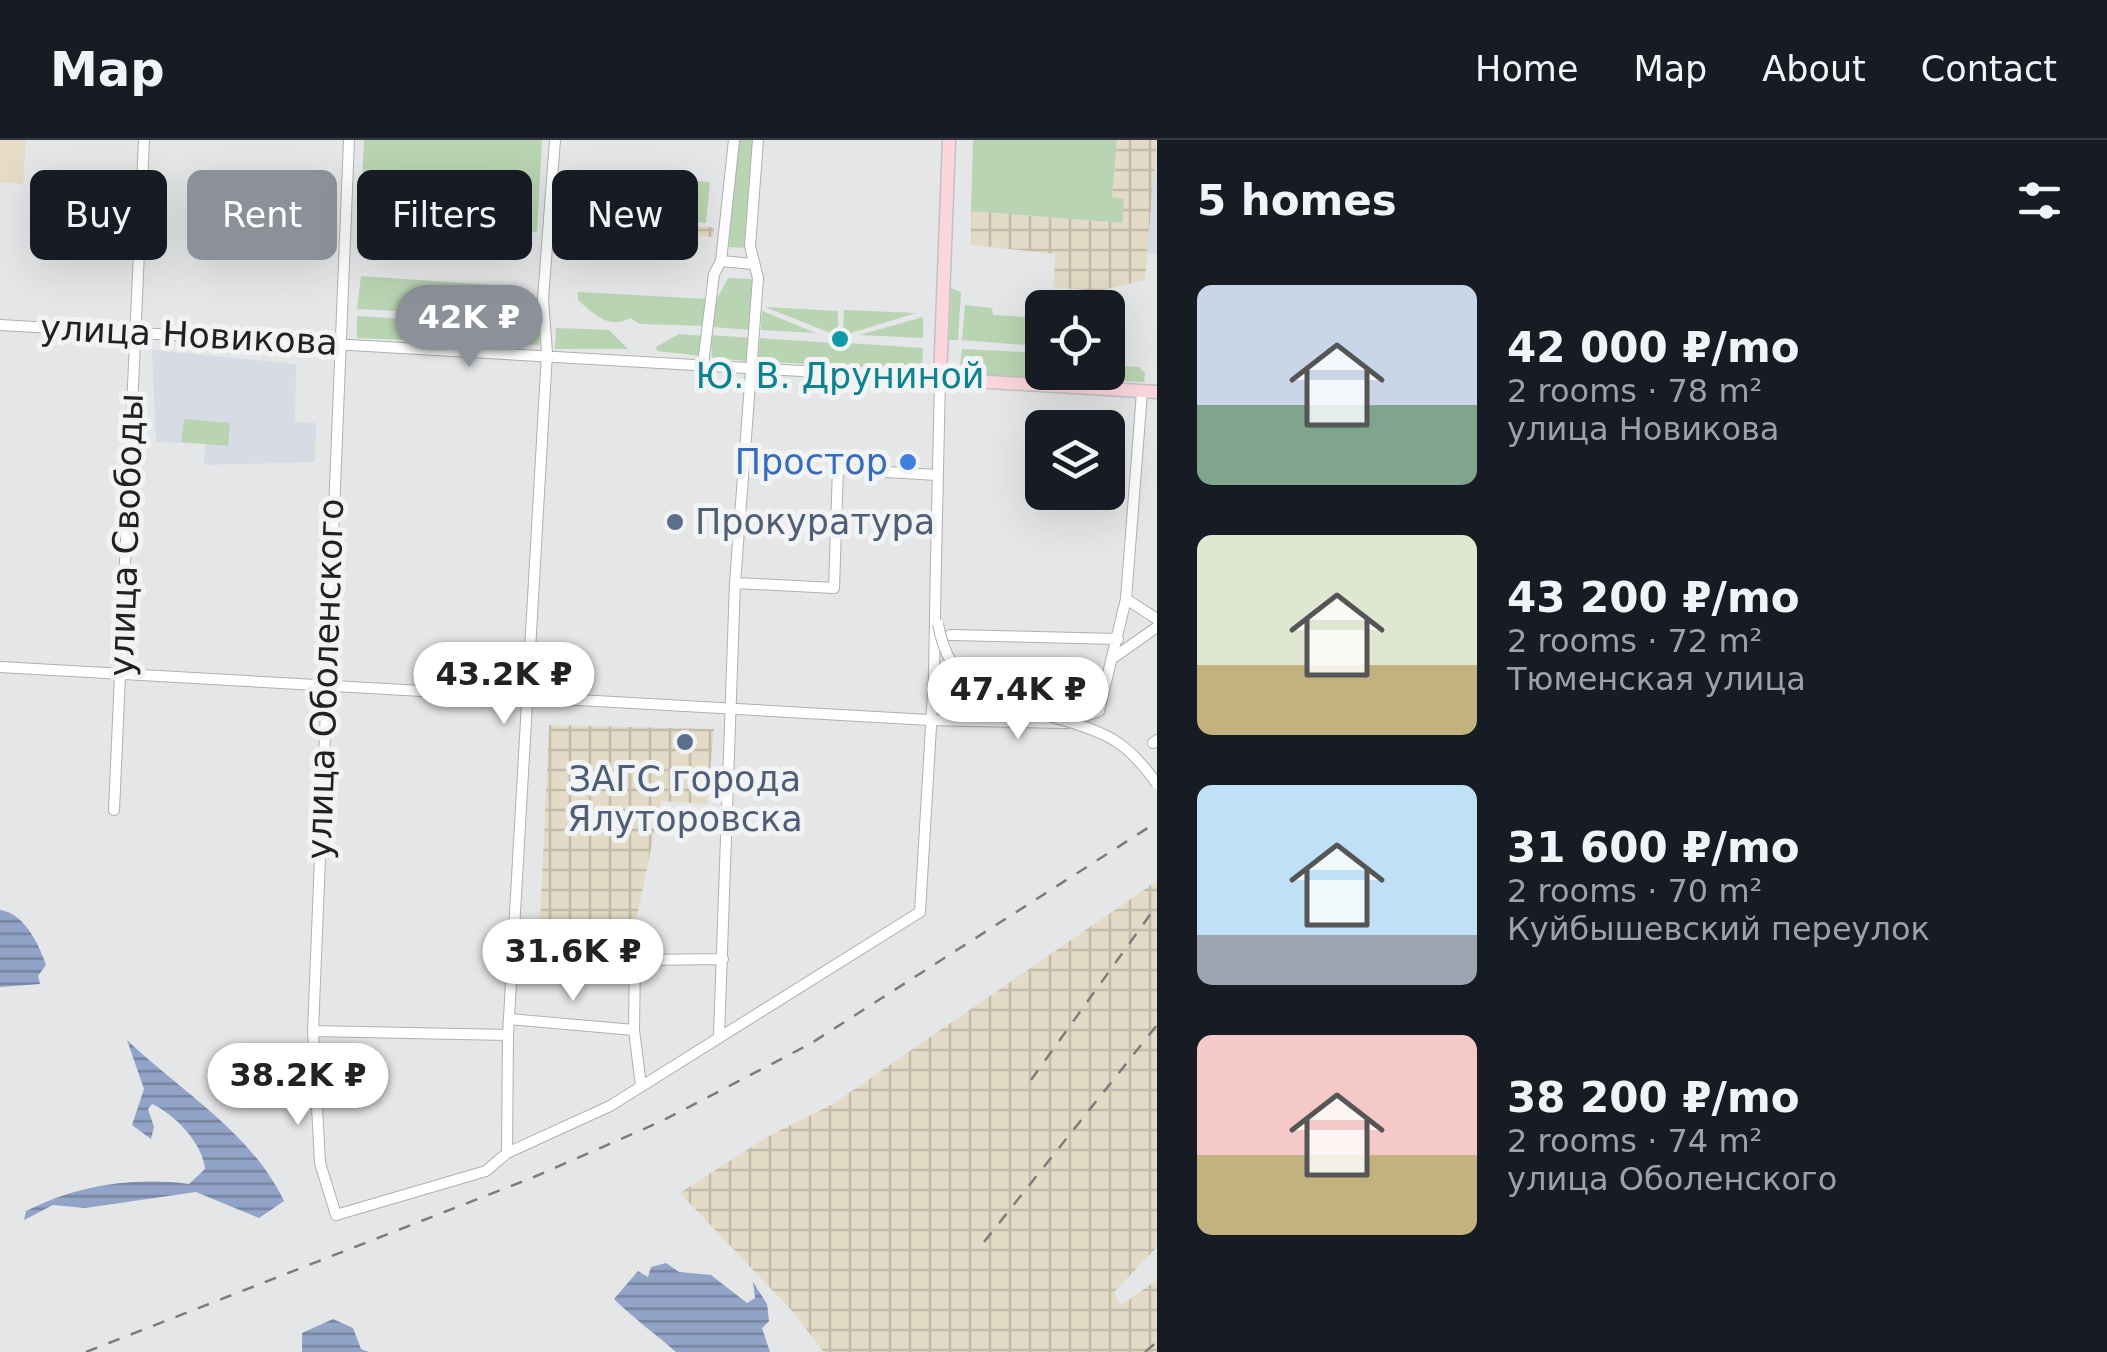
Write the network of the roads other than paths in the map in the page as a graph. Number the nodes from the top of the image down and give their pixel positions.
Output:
1 (144, 140) edge
2 (348, 140) edge
3 (555, 140) edge
4 (734, 140) edge
5 (758, 140) edge
6 (949, 140) edge
7 (721, 261) junction
8 (753, 264) junction
9 (0, 325) edge
10 (134, 331) junction
11 (339, 344) junction
12 (547, 354) junction
13 (703, 364) junction
14 (749, 367) junction
15 (940, 379) junction
16 (1142, 392) junction
17 (1157, 392) edge
18 (936, 475) junction
19 (936, 558) junction
20 (736, 583) junction
21 (1126, 600) junction
22 (1157, 618) edge
23 (1157, 627) edge
24 (950, 636) dead end
25 (1118, 638) junction
26 (1112, 658) junction
27 (0, 667) edge
28 (120, 675) junction
29 (324, 685) junction
30 (525, 696) junction
31 (731, 710) junction
32 (929, 720) junction
33 (1157, 784) edge
34 (114, 810) dead end
35 (723, 959) junction
36 (509, 1018) junction
37 (312, 1030) junction
38 (634, 1030) junction
39 (508, 1035) junction
40 (719, 1036) junction
41 (640, 1086) junction
42 (508, 1153) junction

1 - 10 street, улица Свободы
2 - 11 street, улица Оболенского
3 - 12 street
4 - 7 street
5 - 8 street
6 - 15 main road
7 - 8 street
7 - 13 street
8 - 14 street
9 - 10 street, улица Новикова
10 - 11 street, улица Новикова
10 - 28 street, улица Свободы
11 - 12 street, улица Новикова
11 - 29 street, улица Оболенского
12 - 13 street, улица Новикова
12 - 30 street
13 - 14 street, улица Новикова
14 - 15 street, улица Новикова
14 - 20 street
15 - 16 main road, улица Новикова
15 - 18 street
16 - 17 main road, улица Новикова
16 - 21 street
18 - 19 street
18 - 20 street
19 - 32 street
19 - 33 street, bridge
20 - 31 street
21 - 22 street
21 - 25 street
23 - 26 street
24 - 25 street
25 - 26 street
26 - 32 street
27 - 28 street
28 - 29 street
28 - 34 street, улица Свободы
29 - 30 street
29 - 37 street, улица Оболенского
30 - 31 street
30 - 36 street
31 - 32 street
31 - 35 street
32 - 40 street
35 - 38 street
35 - 40 street
36 - 38 street
36 - 39 street
37 - 39 street
37 - 42 street, улица Оболенского
38 - 41 street
39 - 42 street
40 - 41 street
41 - 42 street

